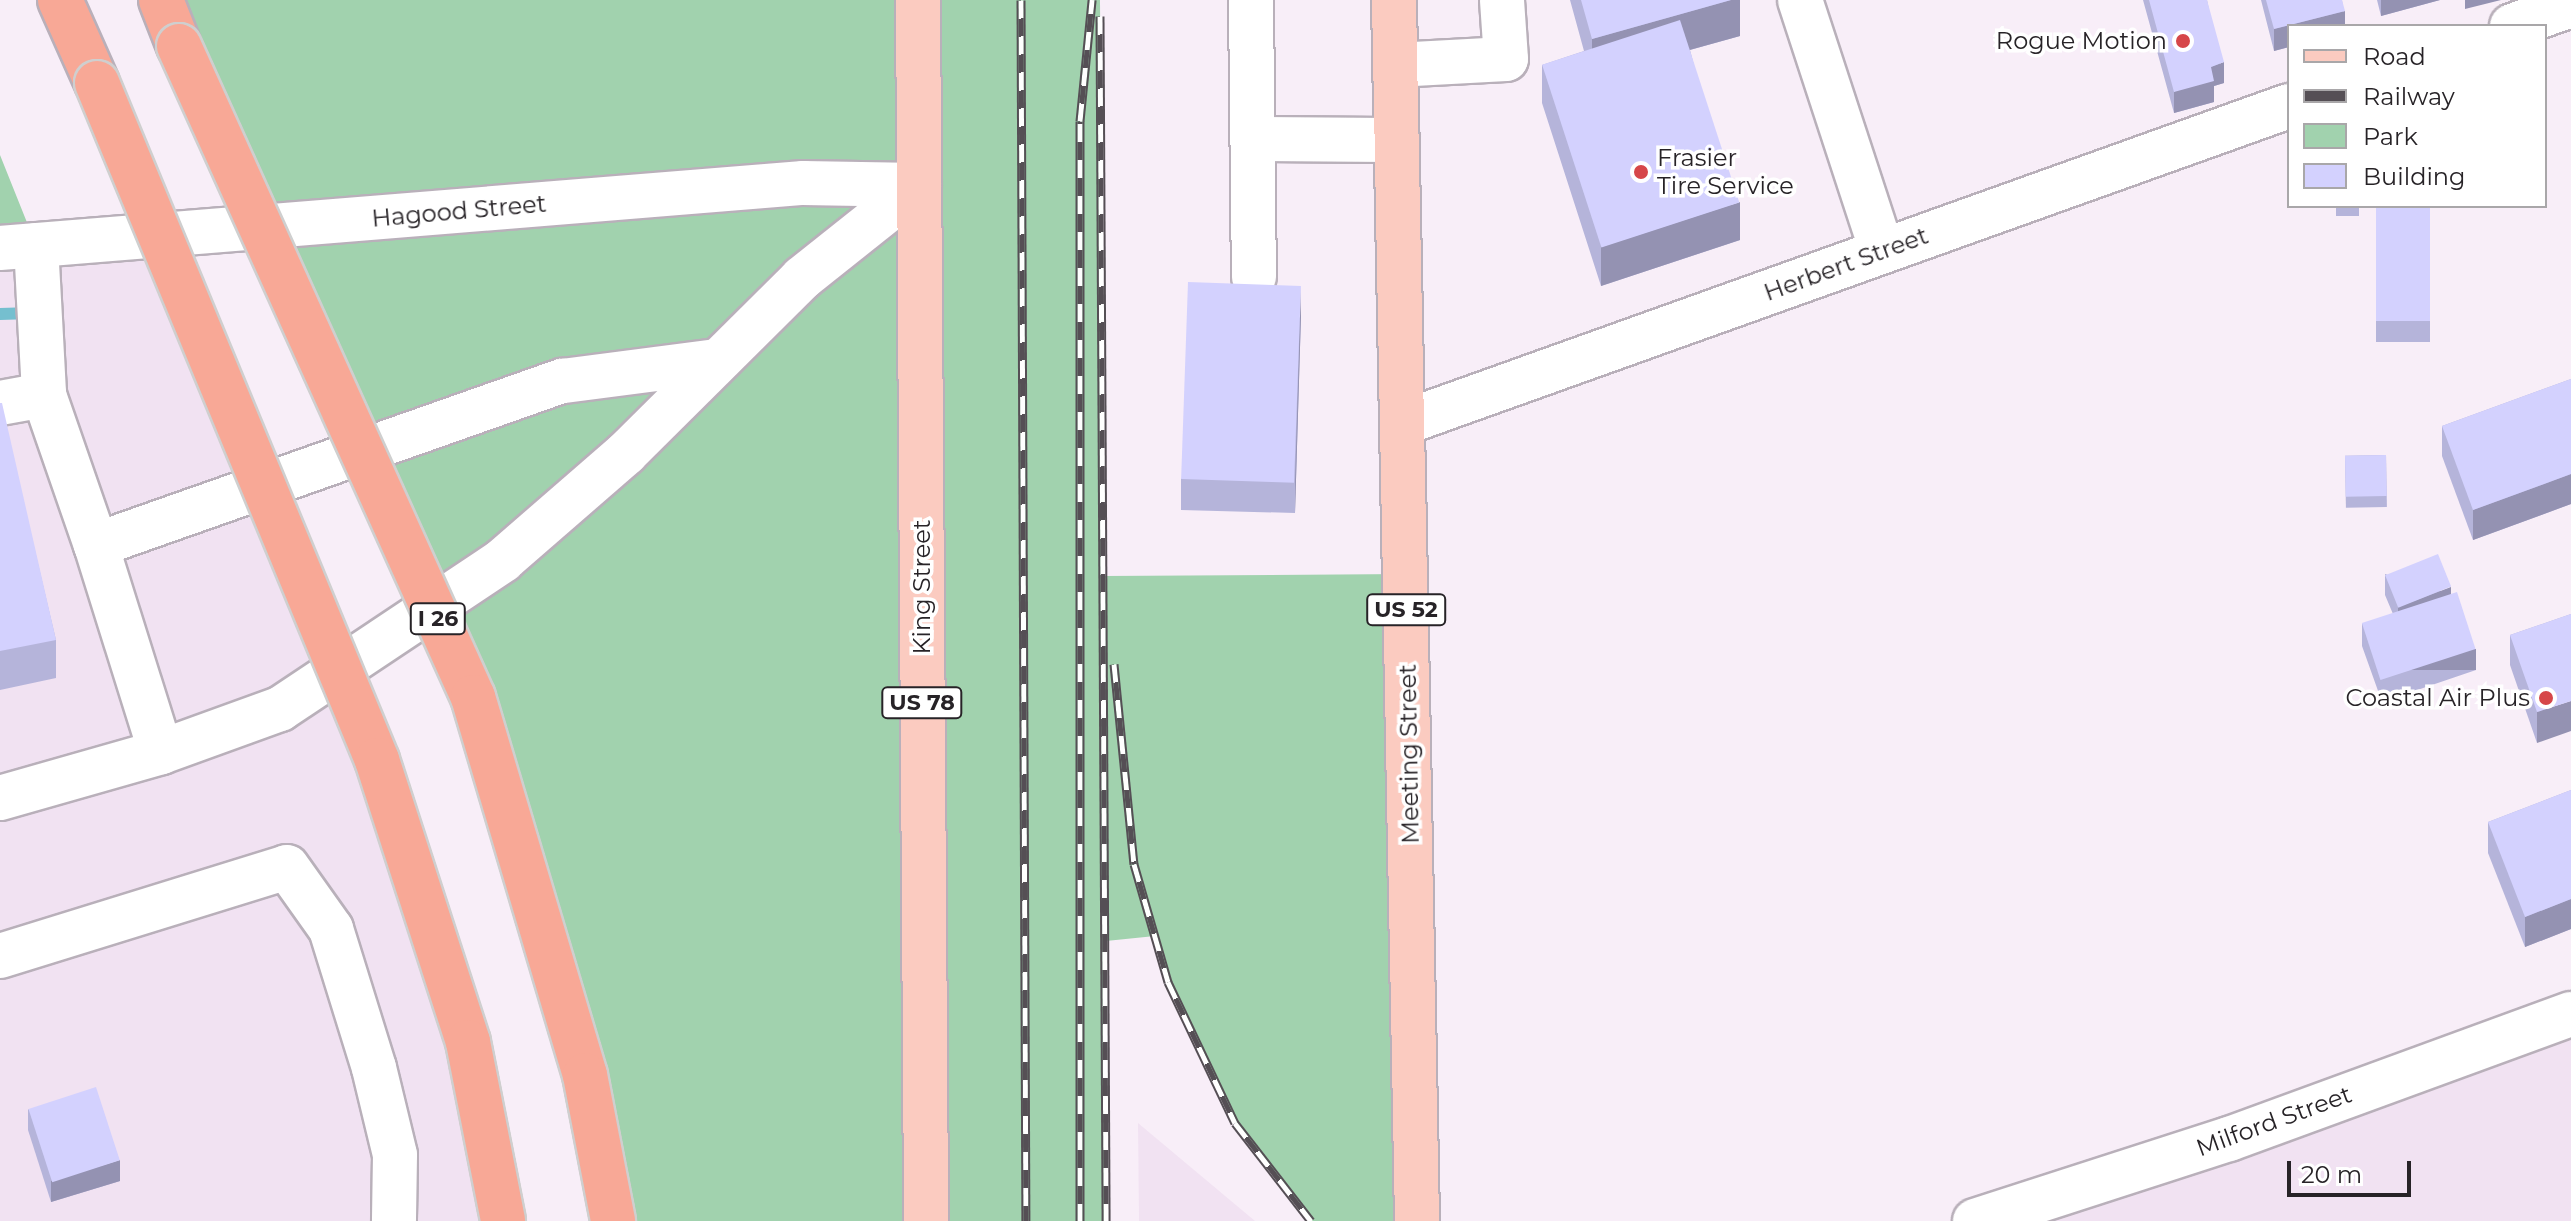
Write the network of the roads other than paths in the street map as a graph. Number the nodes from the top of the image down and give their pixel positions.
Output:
1 (60, 0) edge
2 (161, 0) edge
3 (918, 0) edge
4 (1251, 0) edge
5 (1394, 0) edge
6 (1502, 0) edge
7 (1800, 0) edge
8 (2571, 5) edge
9 (2518, 24) edge
10 (1395, 65) junction
11 (2287, 107) edge
12 (1253, 139) junction
13 (1397, 140) junction
14 (919, 185) junction
15 (18, 246) edge
16 (1882, 251) junction
17 (1254, 277) dead end
18 (718, 361) junction
19 (44, 395) junction
20 (0, 403) edge
21 (1403, 423) junction
22 (96, 545) junction
23 (161, 752) junction
24 (0, 798) edge
25 (0, 956) edge
26 (2571, 1014) edge
27 (393, 1221) edge
28 (503, 1221) edge
29 (613, 1221) edge
30 (926, 1221) edge
31 (1417, 1221) edge
32 (1975, 1221) edge

1 - 28 highway, bridge
2 - 29 highway, I 26, bridge
3 - 14 main road, King Street / US 78
4 - 12 street
5 - 10 main road, Meeting Street / US 52
6 - 10 street
7 - 16 street
8 - 9 street
10 - 13 main road, Meeting Street / US 52
11 - 16 street, Herbert Street
12 - 13 street
12 - 17 street
13 - 21 main road, Meeting Street / US 52
14 - 15 street, Hagood Street
14 - 18 street
14 - 30 main road, King Street / US 78
15 - 19 street
16 - 21 street, Herbert Street
18 - 22 street
18 - 23 street
19 - 20 street
19 - 22 street
21 - 31 main road, Meeting Street / US 52
22 - 23 street
23 - 24 street
25 - 27 street
26 - 32 street, Milford Street

